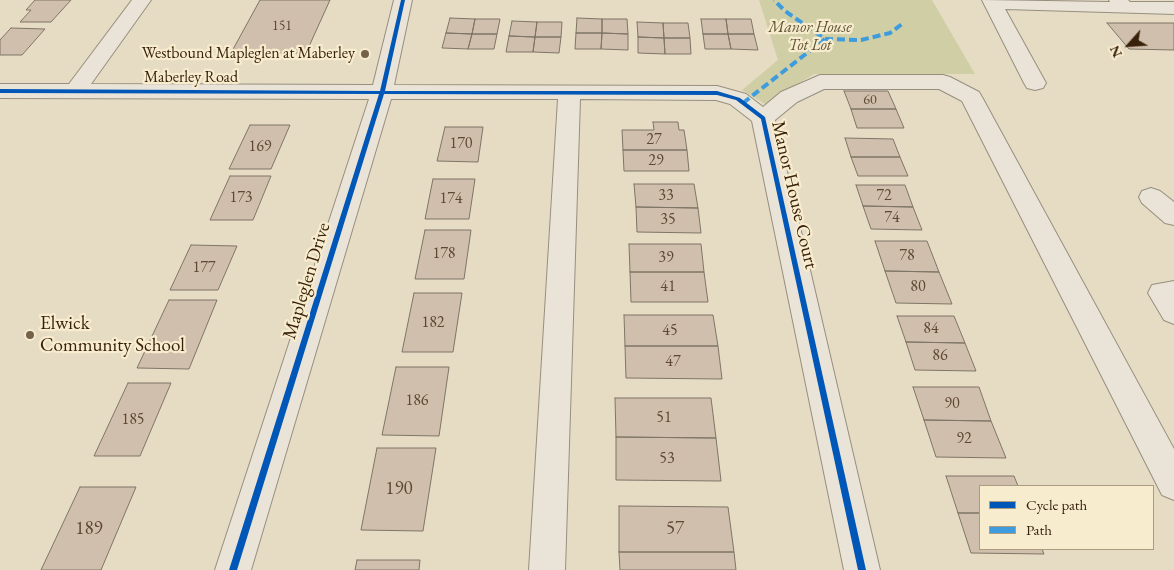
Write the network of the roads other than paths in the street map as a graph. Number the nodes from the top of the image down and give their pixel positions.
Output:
1 (142, 0) edge
2 (402, 0) edge
3 (992, 1) edge
4 (1053, 2) edge
5 (1121, 4) edge
6 (1174, 8) edge
7 (1035, 83) dead end
8 (0, 91) edge
9 (75, 91) junction
10 (382, 93) junction
11 (569, 94) junction
12 (763, 118) junction
13 (1150, 197) dead end
14 (1174, 216) edge
15 (1174, 292) edge
16 (1174, 312) edge
17 (1174, 482) edge
18 (233, 570) edge
19 (547, 570) edge
20 (862, 570) edge

1 - 9 street
2 - 10 street, Mapleglen Drive
3 - 4 street
3 - 7 street
4 - 5 street
5 - 6 street
8 - 9 street, Maberley Road
9 - 10 street, Maberley Road
10 - 11 street, Manor House Court
10 - 18 street, Mapleglen Drive
11 - 12 street, Manor House Court
11 - 19 street
12 - 17 street
12 - 20 street, Manor House Court
13 - 14 street
15 - 16 street

